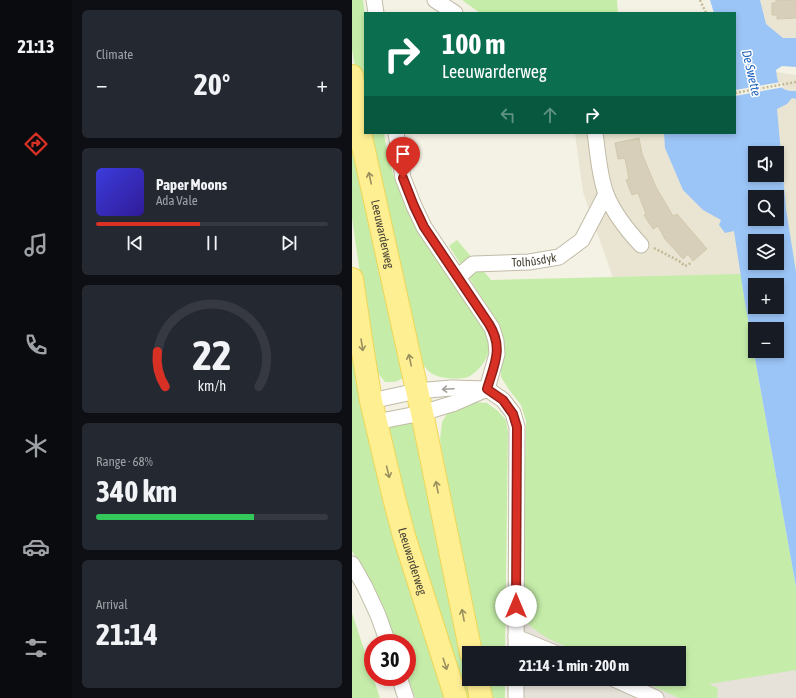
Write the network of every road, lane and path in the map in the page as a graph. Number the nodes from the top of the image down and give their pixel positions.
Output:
1 (374, 0) edge
2 (435, 0) edge
3 (700, 0) edge
4 (376, 12) edge
5 (453, 12) edge
6 (706, 12) edge
7 (352, 76) edge
8 (796, 82) edge
9 (736, 93) edge
10 (396, 134) edge
11 (595, 134) edge
12 (606, 194) junction
13 (641, 246) joint
14 (691, 262) dead end
15 (458, 277) junction
16 (352, 279) edge
17 (487, 389) junction
18 (417, 391) junction
19 (371, 401) junction
20 (422, 413) junction
21 (376, 422) junction
22 (352, 564) edge
23 (385, 634) edge
24 (516, 637) junction
25 (470, 646) edge
26 (516, 646) edge
27 (537, 646) edge
28 (402, 686) edge
29 (478, 686) edge
30 (516, 686) edge
31 (629, 686) edge
32 (406, 698) edge
33 (456, 698) edge
34 (481, 698) edge
35 (516, 698) edge
36 (656, 698) edge

1 - 4 street
2 - 5 street
3 - 6 path
18 -> 7 main road, Leeuwarderweg
8 - 9 path
10 - 15 street
11 - 12 street
12 - 13 street
12 - 15 street, Tolhûsdyk
13 - 14 path
15 - 17 street
16 -> 19 main road, Leeuwarderweg
17 -> 18 street
17 - 20 street
17 - 24 street
18 - 19 street
18 - 20 main road, Leeuwarderweg
19 - 21 main road, Leeuwarderweg
20 - 21 street
25 -> 20 main road, Leeuwarderweg
21 -> 33 main road, Leeuwarderweg
22 - 23 street
24 - 26 street
24 - 27 street
28 - 32 street
29 - 34 main road
30 - 35 street
31 - 36 street

